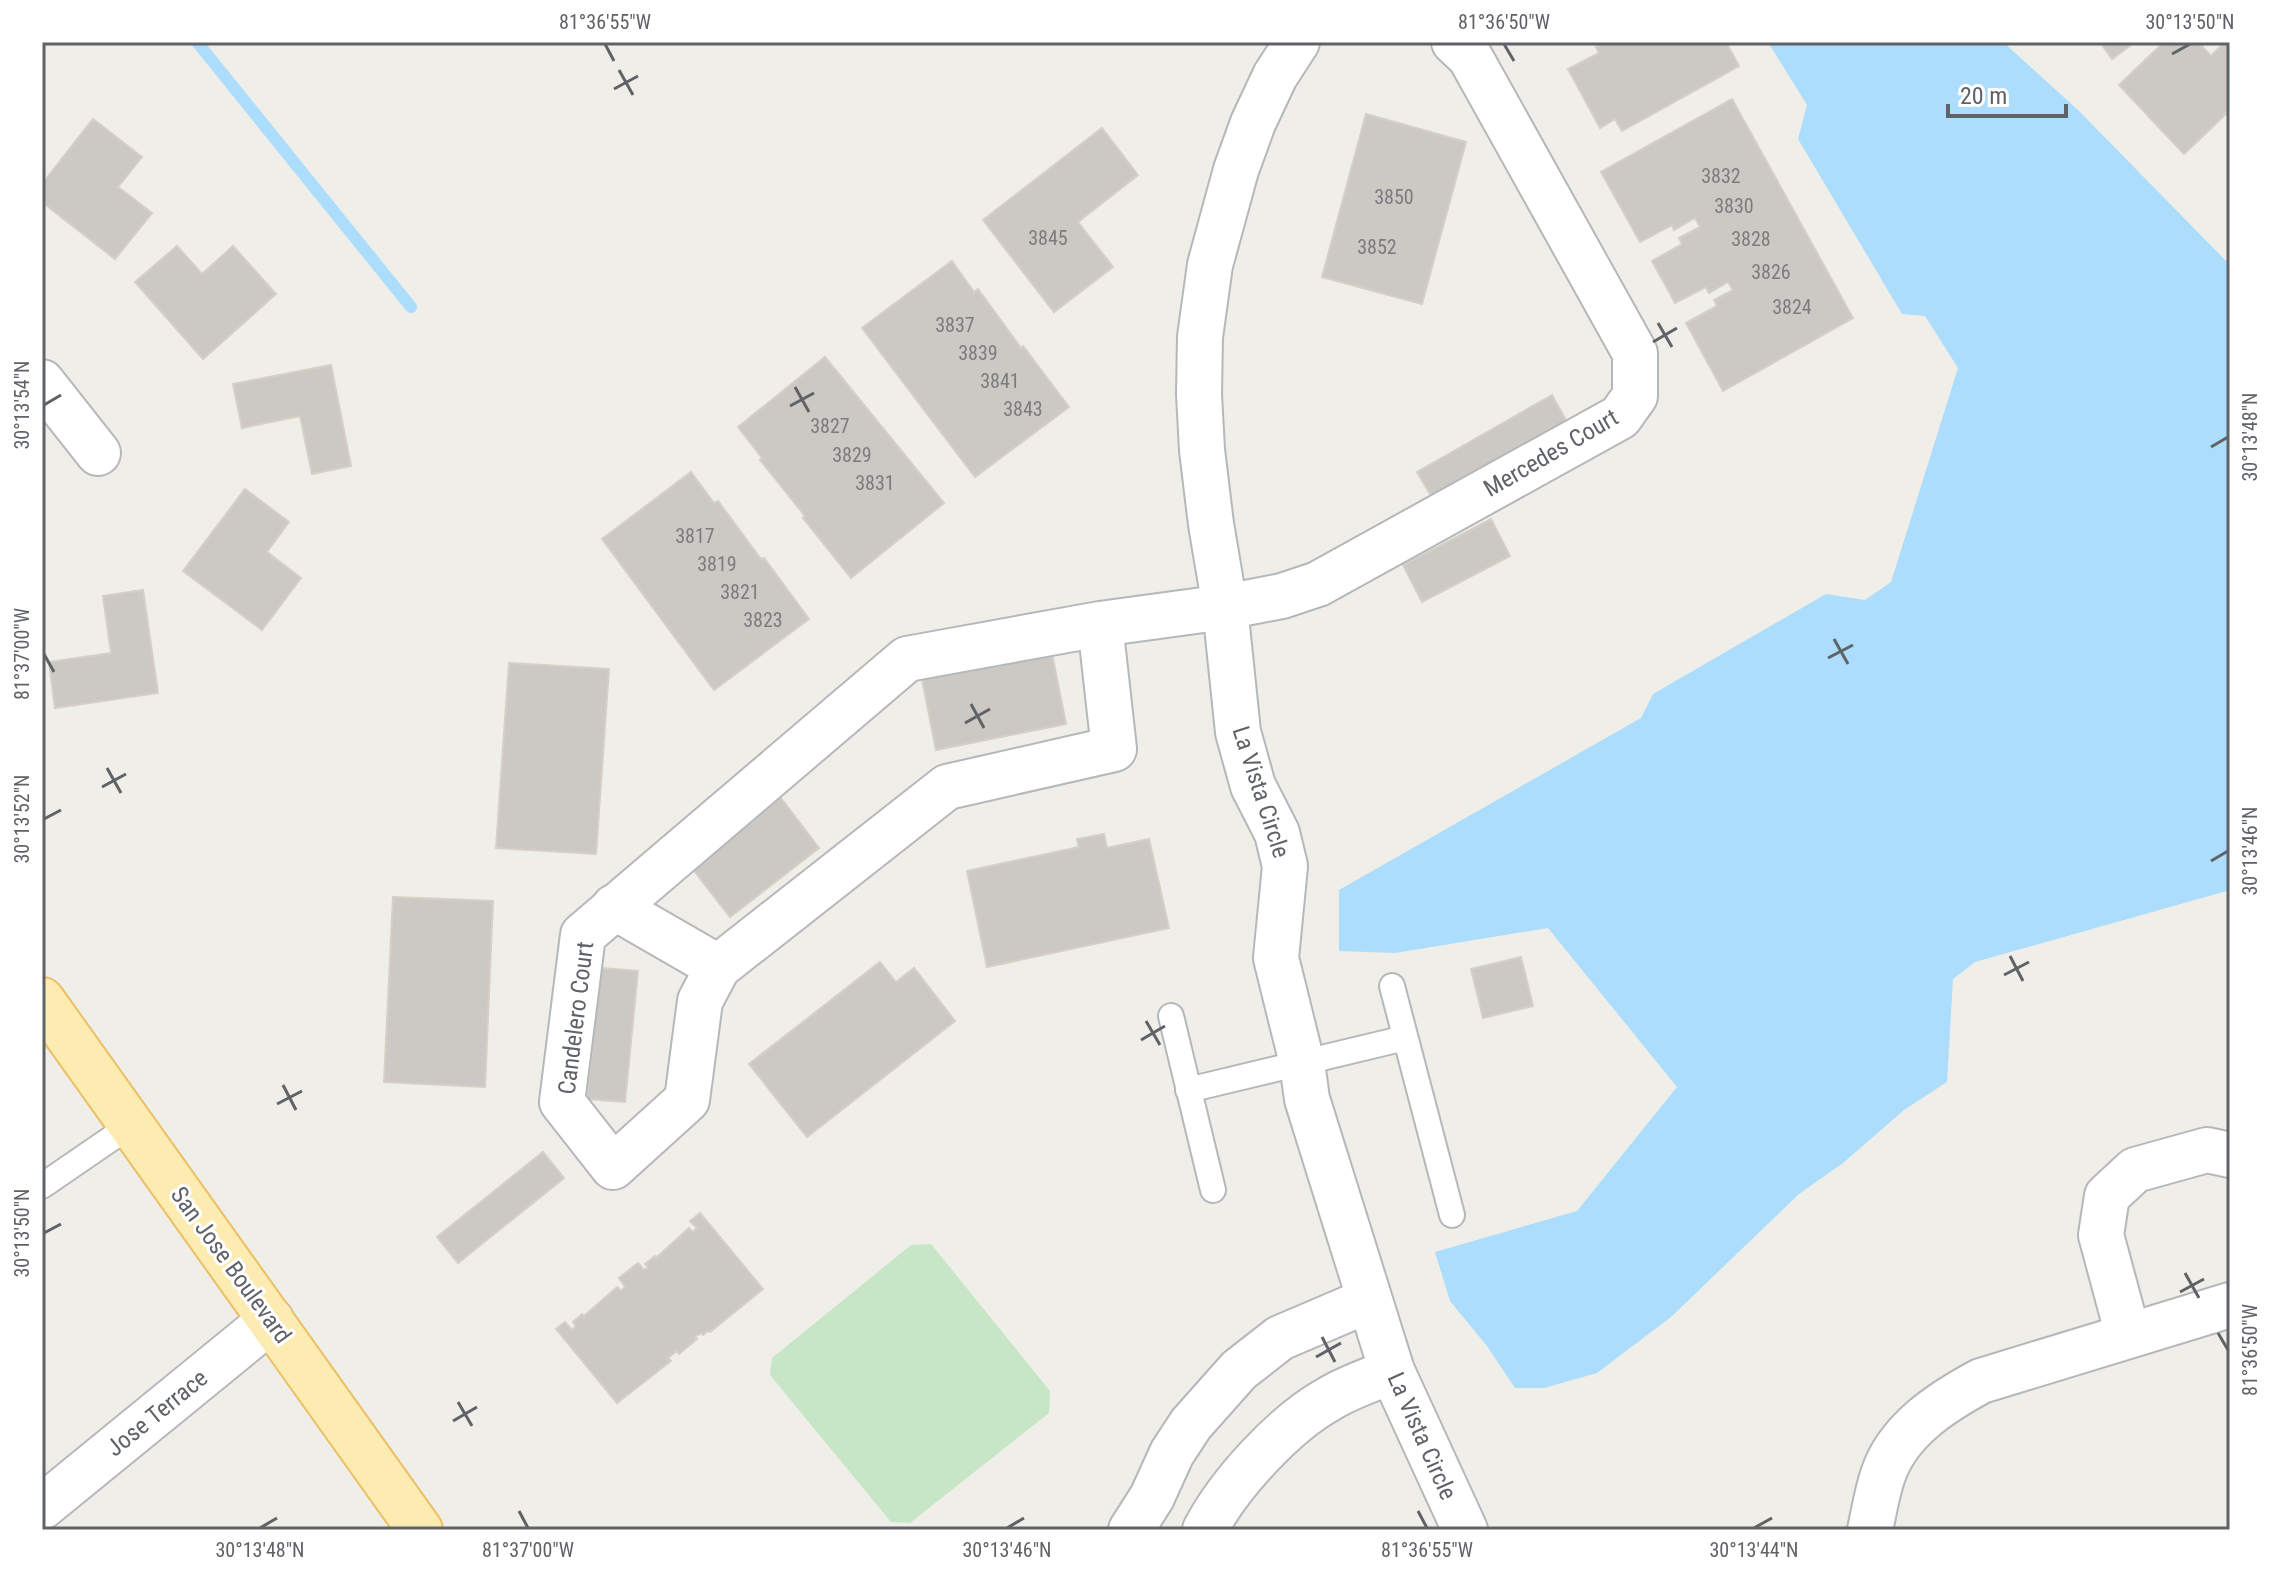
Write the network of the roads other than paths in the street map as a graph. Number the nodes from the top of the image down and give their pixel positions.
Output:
1 (1297, 42) edge
2 (1454, 42) edge
3 (42, 382) edge
4 (98, 453) dead end
5 (1225, 607) junction
6 (1100, 624) junction
7 (614, 907) junction
8 (718, 967) junction
9 (1392, 986) dead end
10 (42, 1000) edge
11 (1171, 1016) dead end
12 (1405, 1038) junction
13 (1302, 1063) junction
14 (1188, 1090) junction
15 (131, 1125) junction
16 (2230, 1155) edge
17 (42, 1186) edge
18 (1213, 1190) dead end
19 (1452, 1215) dead end
20 (1369, 1300) junction
21 (2230, 1305) edge
22 (271, 1320) junction
23 (2128, 1335) junction
24 (1392, 1371) junction
25 (42, 1507) edge
26 (1141, 1513) edge
27 (1206, 1528) edge
28 (420, 1530) edge
29 (1465, 1530) edge
30 (1870, 1530) edge

1 - 5 street, La Vista Circle
2 - 5 street, Mercedes Court
3 - 4 street
5 - 6 street, Candelero Court
5 - 13 street, La Vista Circle
6 - 7 street, Candelero Court
6 - 8 street, Candelero Court
7 - 8 street
7 - 8 street, Candelero Court
9 - 12 lane
10 - 15 main road, San Jose Boulevard
11 - 14 lane
12 - 13 lane
12 - 19 lane
13 - 14 lane
13 - 20 street, La Vista Circle
14 - 18 lane
15 - 17 lane
15 - 22 main road, San Jose Boulevard
16 - 23 street
20 - 24 street, La Vista Circle
20 - 26 street
21 - 23 street
22 - 25 street, Jose Terrace
22 - 28 main road, San Jose Boulevard
23 - 30 street
24 - 27 street
24 - 29 street, La Vista Circle
26 - 27 street

